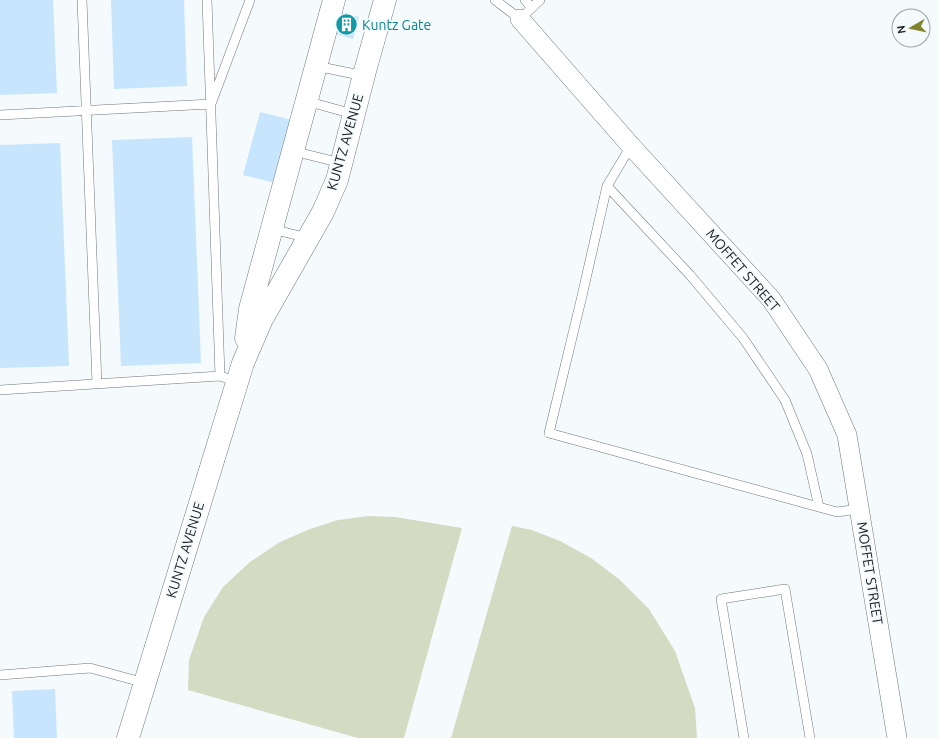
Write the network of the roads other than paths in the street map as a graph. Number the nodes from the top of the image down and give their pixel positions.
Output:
1 (82, 0) edge
2 (207, 0) edge
3 (250, 0) edge
4 (334, 0) edge
5 (385, 0) edge
6 (495, 0) edge
7 (525, 0) edge
8 (540, 0) edge
9 (526, 14) junction
10 (315, 66) junction
11 (364, 71) junction
12 (306, 101) junction
13 (210, 104) junction
14 (87, 110) junction
15 (0, 114) edge
16 (353, 114) junction
17 (631, 146) junction
18 (293, 151) junction
19 (341, 163) junction
20 (607, 186) junction
21 (272, 229) junction
22 (308, 238) junction
23 (233, 373) junction
24 (97, 384) junction
25 (0, 390) edge
26 (819, 507) junction
27 (859, 509) junction
28 (0, 675) edge
29 (145, 683) junction
30 (128, 738) edge
31 (744, 738) edge
32 (810, 738) edge
33 (897, 738) edge

1 - 14 lane
2 - 13 lane
3 - 13 lane
4 - 10 street, KUNTZ AVENUE
5 - 11 street, KUNTZ AVENUE
6 - 9 lane, MOFFET STREET
7 - 9 lane
8 - 9 lane
9 - 17 street, MOFFET STREET
10 - 11 lane
10 - 12 street, KUNTZ AVENUE
11 - 16 street, KUNTZ AVENUE
12 - 16 lane
12 - 18 street, KUNTZ AVENUE
13 - 14 lane
13 - 23 lane
14 - 15 lane
14 - 24 lane
16 - 19 street, KUNTZ AVENUE
17 - 20 lane
17 - 27 street, MOFFET STREET
18 - 19 lane
18 - 21 street, KUNTZ AVENUE
19 - 22 street, KUNTZ AVENUE
20 - 26 lane
20 - 26 lane
21 - 22 lane
21 - 23 street, KUNTZ AVENUE
22 - 23 street, KUNTZ AVENUE
23 - 24 lane
23 - 29 street, KUNTZ AVENUE
24 - 25 lane
26 - 27 lane
27 - 33 street, MOFFET STREET
28 - 29 lane
29 - 30 street, KUNTZ AVENUE
31 - 32 lane

